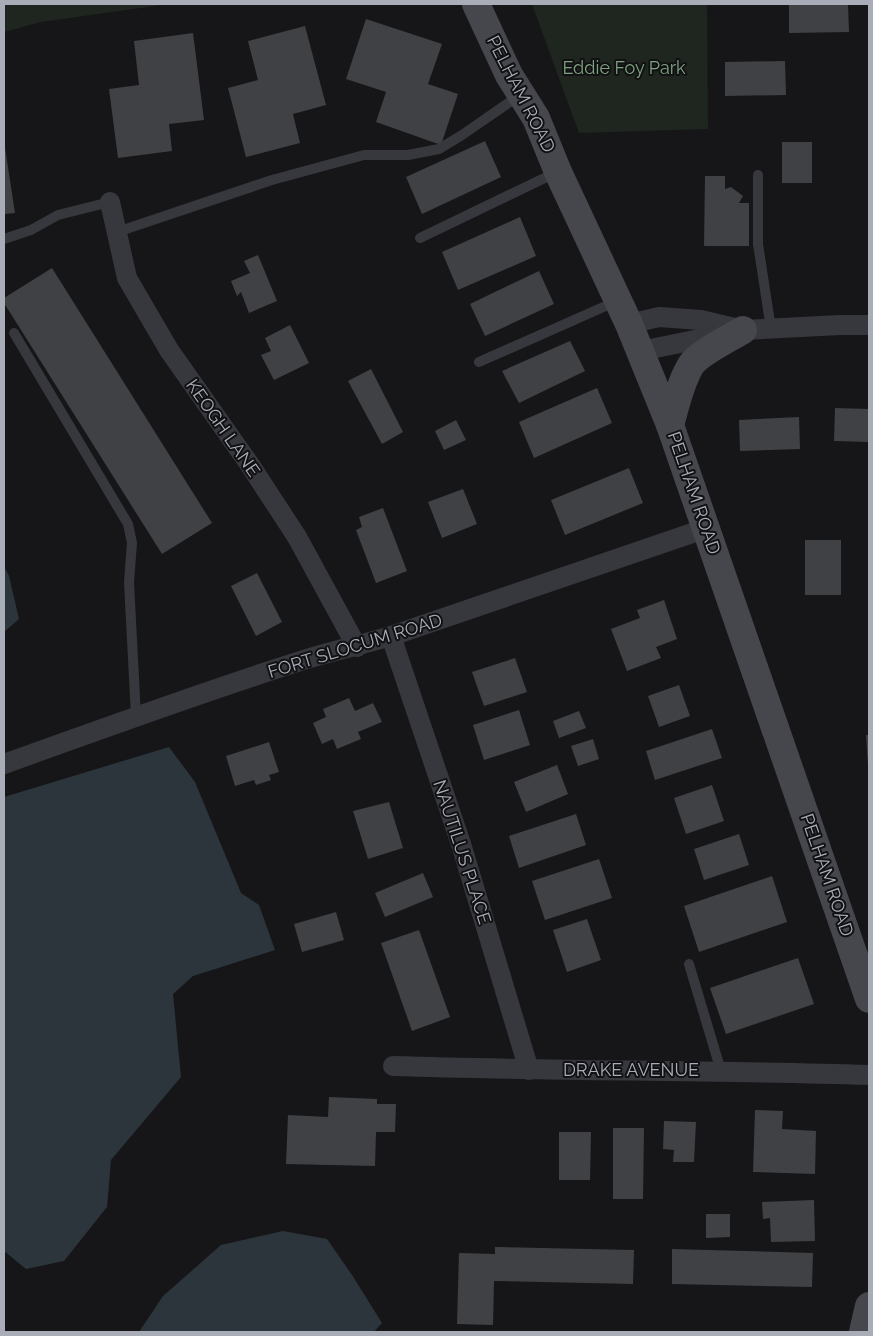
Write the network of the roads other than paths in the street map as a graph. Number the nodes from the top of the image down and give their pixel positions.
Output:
1 (476, 4) edge
2 (521, 94) junction
3 (558, 172) junction
4 (758, 175) dead end
5 (110, 202) joint
6 (117, 232) junction
7 (420, 238) dead end
8 (4, 239) edge
9 (624, 312) junction
10 (869, 325) edge
11 (770, 329) junction
12 (743, 330) junction
13 (14, 333) dead end
14 (641, 351) junction
15 (479, 362) dead end
16 (670, 424) junction
17 (707, 528) junction
18 (391, 636) junction
19 (357, 647) junction
20 (136, 717) junction
21 (4, 764) edge
22 (689, 964) dead end
23 (869, 999) edge
24 (393, 1066) dead end
25 (529, 1070) junction
26 (721, 1071) junction
27 (869, 1074) edge
28 (869, 1306) edge
29 (863, 1332) edge

1 - 2 main road, PELHAM ROAD
2 - 3 main road, PELHAM ROAD
2 - 6 lane
3 - 7 lane
3 - 9 main road, PELHAM ROAD
4 - 11 lane
5 - 6 street, KEOGH LANE
5 - 8 lane
6 - 19 street, KEOGH LANE
9 - 12 street
9 - 14 main road, PELHAM ROAD
9 - 15 lane
10 - 11 street
11 - 12 street
12 - 14 street
12 - 16 main road
13 - 20 lane
14 - 16 main road, PELHAM ROAD
16 - 17 main road, PELHAM ROAD
17 - 18 street, FORT SLOCUM ROAD
17 - 23 main road, PELHAM ROAD
18 - 19 street, FORT SLOCUM ROAD
18 - 25 street, NAUTILUS PLACE
19 - 20 street, FORT SLOCUM ROAD
20 - 21 street, FORT SLOCUM ROAD
22 - 26 lane
24 - 25 street, DRAKE AVENUE
25 - 26 street, DRAKE AVENUE
26 - 27 street, DRAKE AVENUE
28 - 29 main road

